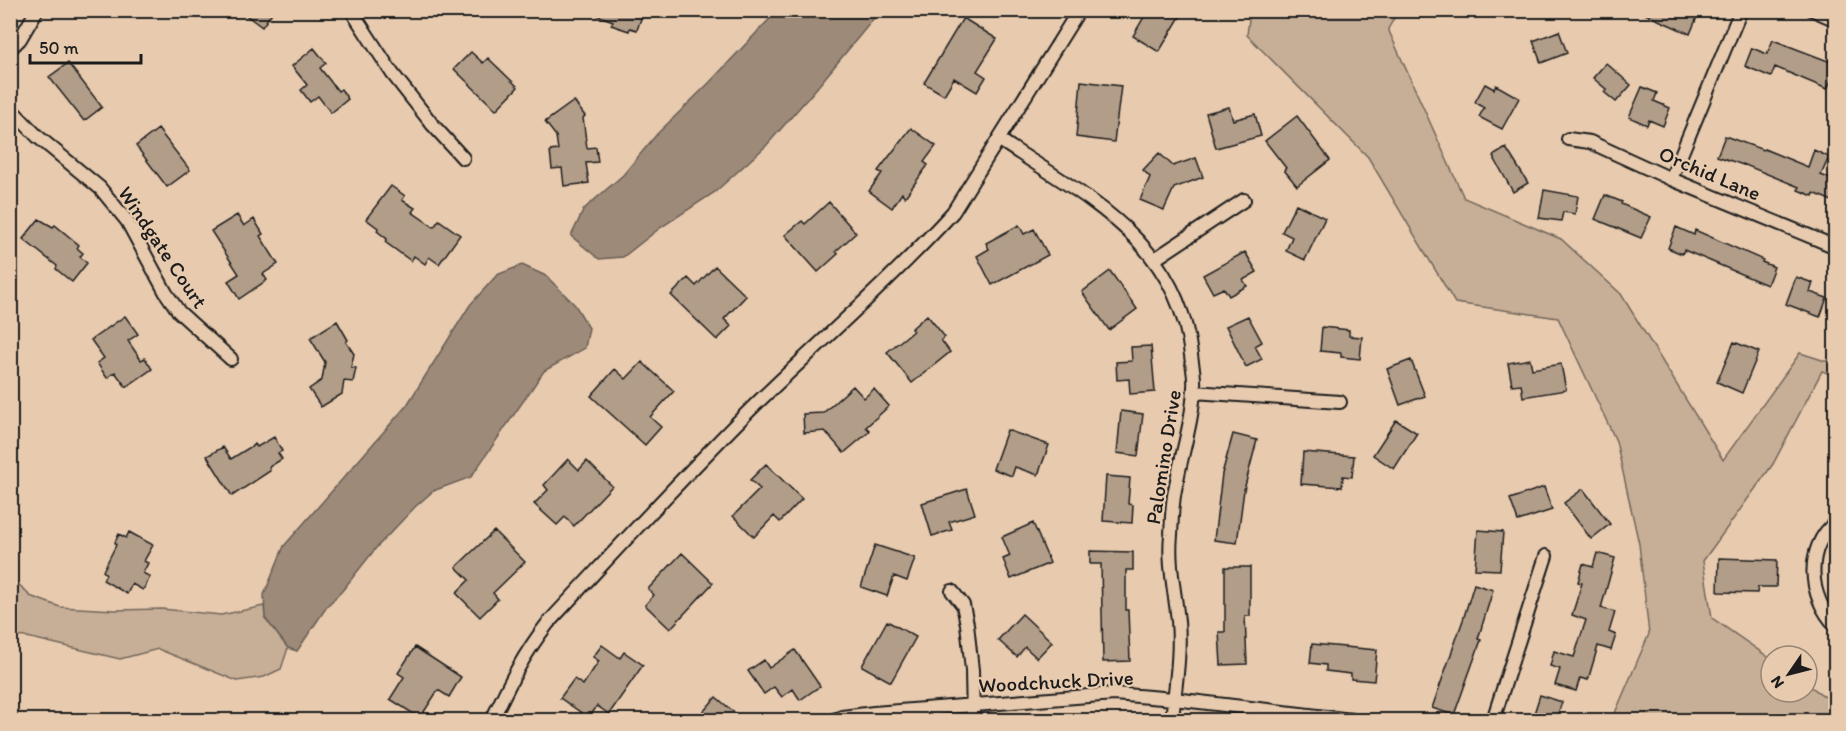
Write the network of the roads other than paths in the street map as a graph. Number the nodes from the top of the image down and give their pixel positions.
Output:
1 (37, 10) edge
2 (351, 10) edge
3 (1079, 10) edge
4 (1742, 10) edge
5 (1812, 10) edge
6 (1836, 20) edge
7 (10, 49) edge
8 (10, 108) edge
9 (1568, 138) dead end
10 (1000, 140) junction
11 (463, 158) dead end
12 (1671, 179) junction
13 (1244, 200) dead end
14 (1836, 247) edge
15 (1155, 259) junction
16 (231, 359) dead end
17 (1194, 392) junction
18 (1340, 402) dead end
19 (1836, 522) edge
20 (1546, 556) dead end
21 (952, 591) dead end
22 (1836, 626) edge
23 (1174, 699) junction
24 (972, 705) junction
25 (492, 720) edge
26 (834, 720) edge
27 (973, 720) edge
28 (1172, 720) edge
29 (1352, 720) edge
30 (1493, 720) edge

1 - 7 street
2 - 11 street
3 - 10 street
4 - 12 street
5 - 6 street
8 - 16 street, Windgate Court
9 - 12 street, Orchid Lane
10 - 15 street, Palomino Drive
10 - 25 street
12 - 14 street, Orchid Lane
13 - 15 street
15 - 17 street, Palomino Drive
17 - 18 street
17 - 23 street, Palomino Drive
19 - 22 street
20 - 30 street
21 - 24 street
23 - 24 street, Woodchuck Drive
23 - 28 street, Palomino Drive
23 - 29 street, Woodchuck Drive
24 - 26 street, Woodchuck Drive
24 - 27 street

